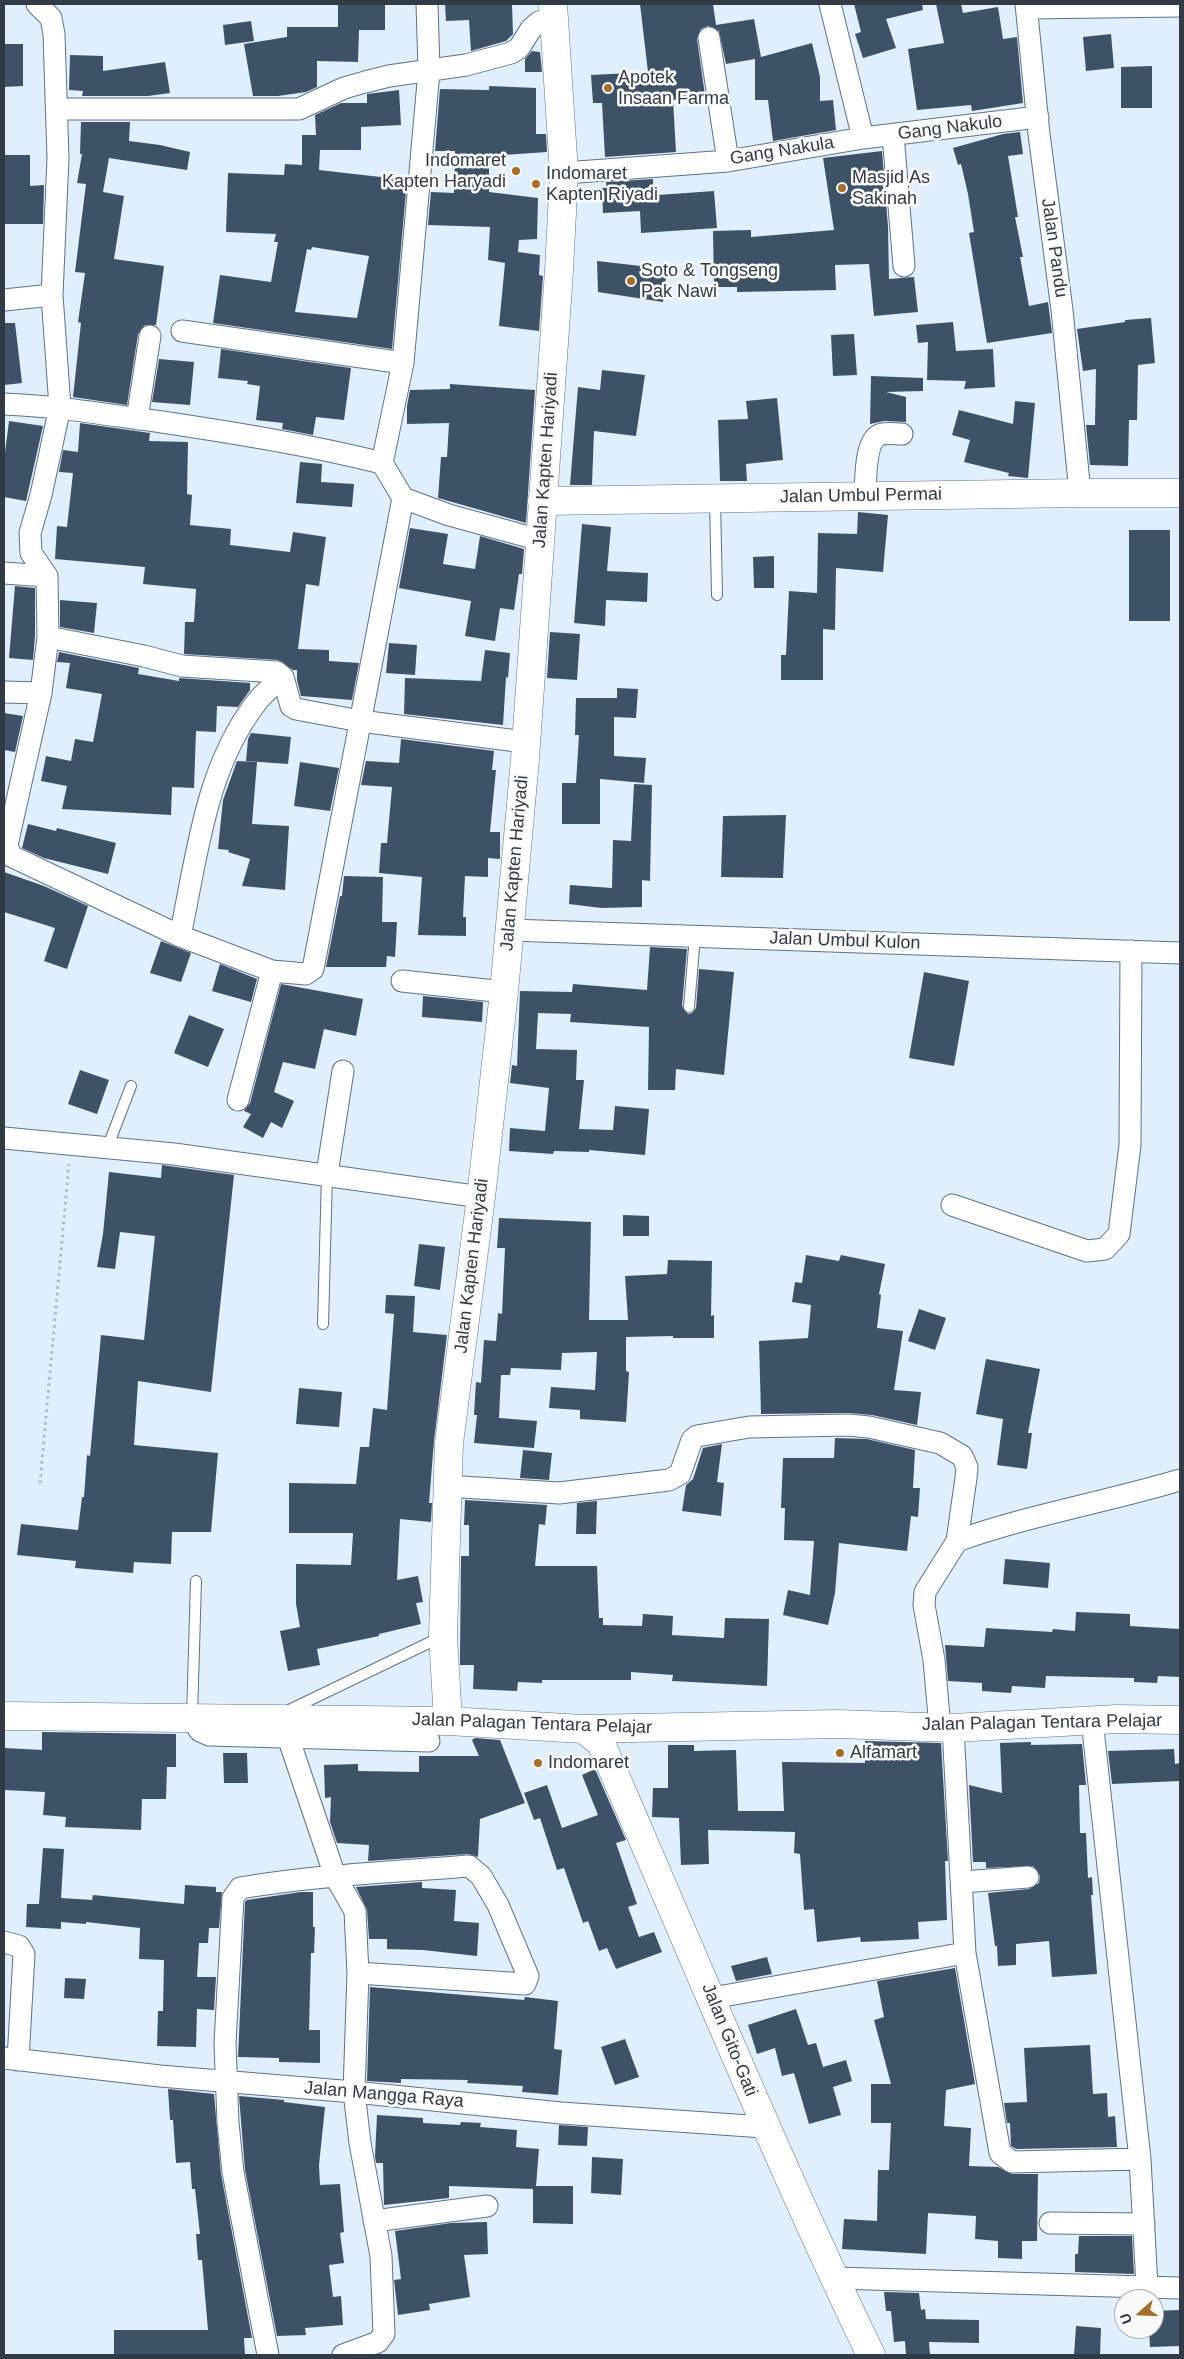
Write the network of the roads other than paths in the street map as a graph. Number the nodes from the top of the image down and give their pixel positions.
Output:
1 (37, 4) edge
2 (427, 4) edge
3 (830, 4) edge
4 (1026, 6) edge
5 (1180, 6) edge
6 (554, 11) edge
7 (708, 38) dead end
8 (429, 71) junction
9 (57, 109) junction
10 (1038, 117) junction
11 (893, 135) junction
12 (863, 138) junction
13 (728, 161) junction
14 (564, 173) junction
15 (904, 266) dead end
16 (52, 296) junction
17 (4, 300) edge
18 (182, 331) dead end
19 (150, 336) dead end
20 (403, 363) junction
21 (4, 404) edge
22 (60, 406) junction
23 (137, 419) junction
24 (902, 434) dead end
25 (382, 463) junction
26 (1080, 492) junction
27 (1180, 493) edge
28 (865, 496) junction
29 (403, 498) junction
30 (715, 498) junction
31 (542, 501) junction
32 (540, 540) junction
33 (4, 574) edge
34 (47, 576) junction
35 (717, 595) dead end
36 (48, 637) junction
37 (282, 677) junction
38 (4, 692) edge
39 (41, 694) junction
40 (360, 721) junction
41 (525, 742) junction
42 (510, 930) junction
43 (180, 936) junction
44 (696, 936) junction
45 (1131, 951) junction
46 (1180, 953) edge
47 (272, 971) junction
48 (402, 981) dead end
49 (504, 992) junction
50 (689, 1007) dead end
51 (343, 1070) dead end
52 (131, 1086) dead end
53 (238, 1100) dead end
54 (4, 1138) edge
55 (108, 1146) junction
56 (327, 1174) junction
57 (481, 1197) junction
58 (952, 1205) dead end
59 (323, 1324) dead end
60 (1180, 1480) edge
61 (446, 1486) junction
62 (957, 1541) junction
63 (196, 1581) dead end
64 (443, 1636) junction
65 (4, 1716) edge
66 (192, 1719) junction
67 (1092, 1720) junction
68 (1180, 1720) edge
69 (448, 1721) junction
70 (947, 1728) junction
71 (279, 1729) junction
72 (583, 1730) junction
73 (429, 1741) dead end
74 (335, 1876) junction
75 (1028, 1877) dead end
76 (963, 1882) junction
77 (4, 1942) edge
78 (965, 1953) junction
79 (358, 1972) junction
80 (712, 1998) junction
81 (11, 2059) edge
82 (227, 2082) junction
83 (354, 2092) junction
84 (764, 2127) junction
85 (1140, 2159) junction
86 (487, 2206) dead end
87 (374, 2221) junction
88 (1050, 2223) dead end
89 (1144, 2224) junction
90 (835, 2278) junction
91 (1147, 2286) junction
92 (1180, 2288) edge
93 (268, 2355) edge
94 (343, 2355) edge
95 (870, 2355) edge

1 - 9 street
2 - 8 street
3 - 12 street
4 - 5 street
4 - 10 street, Jalan Pandu
6 - 8 street
6 - 14 main road, Jalan Kapten Hariyadi
7 - 13 street
8 - 9 street
8 - 20 street
9 - 16 street
10 - 11 street, Gang Nakulo
10 - 26 street, Jalan Pandu
11 - 12 street, Gang Nakulo
11 - 15 street
12 - 13 street, Gang Nakula
13 - 14 street, Gang Nakula
14 - 31 main road, Jalan Kapten Hariyadi
16 - 17 street
16 - 22 street
18 - 20 street
19 - 23 street
20 - 25 street
21 - 22 street
22 - 23 street
22 - 34 street
23 - 25 street
24 - 28 street
25 - 29 street
26 - 27 main road, Jalan Umbul Permai
26 - 28 main road, Jalan Umbul Permai
28 - 30 main road, Jalan Umbul Permai
29 - 32 street
29 - 40 street
30 - 31 main road, Jalan Umbul Permai
30 - 35 lane
31 - 32 main road, Jalan Kapten Hariyadi
32 - 41 main road, Jalan Kapten Hariyadi
33 - 34 street
34 - 36 street
36 - 37 street
36 - 39 street
37 - 40 street
37 - 43 street
38 - 39 street
39 - 43 street
40 - 41 street
40 - 47 street
41 - 42 main road, Jalan Kapten Hariyadi
42 - 44 street, Jalan Umbul Kulon
42 - 49 main road, Jalan Kapten Hariyadi
43 - 47 street
44 - 45 street, Jalan Umbul Kulon
44 - 50 lane
45 - 46 street, Jalan Umbul Kulon
45 - 58 street
47 - 53 street
48 - 49 street
49 - 57 main road, Jalan Kapten Hariyadi
51 - 56 street
52 - 55 lane
54 - 55 street
55 - 56 street
56 - 57 street
56 - 59 lane
57 - 61 main road, Jalan Kapten Hariyadi
60 - 62 street
61 - 62 street
61 - 64 main road, Jalan Kapten Hariyadi
62 - 70 street
63 - 66 lane
64 - 69 main road, Jalan Kapten Hariyadi
64 - 71 lane
65 - 66 main road, Jalan Palagan Tentara Pelajar
66 - 71 main road, Jalan Palagan Tentara Pelajar
67 - 68 main road, Jalan Palagan Tentara Pelajar
67 - 70 main road, Jalan Palagan Tentara Pelajar
67 - 85 street
69 - 71 main road, Jalan Palagan Tentara Pelajar
69 - 72 main road, Jalan Palagan Tentara Pelajar
70 - 72 main road, Jalan Palagan Tentara Pelajar
70 - 76 street
71 - 73 street
71 - 74 street
72 - 80 main road, Jalan Gito-Gati
74 - 79 street
74 - 79 street
74 - 82 street
75 - 76 street
76 - 78 street
77 - 81 street
78 - 80 street
78 - 85 street
79 - 83 street
80 - 84 main road, Jalan Gito-Gati
81 - 82 street, Jalan Mangga Raya
82 - 83 street, Jalan Mangga Raya
82 - 93 street
83 - 84 street, Jalan Mangga Raya
83 - 87 street
84 - 90 main road, Jalan Gito-Gati
85 - 89 street
86 - 87 street
87 - 94 street
88 - 89 street
89 - 91 street
90 - 91 street
90 - 95 main road, Jalan Gito-Gati
91 - 92 street

